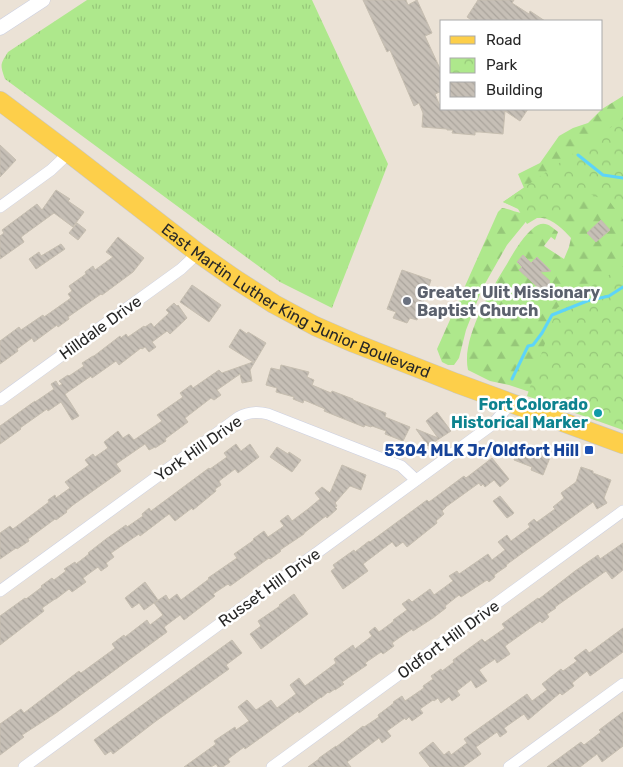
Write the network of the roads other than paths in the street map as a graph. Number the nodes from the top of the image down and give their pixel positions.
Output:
1 (43, 0) edge
2 (0, 28) edge
3 (0, 101) edge
4 (69, 153) junction
5 (0, 207) edge
6 (198, 253) junction
7 (0, 400) edge
8 (511, 403) junction
9 (623, 444) edge
10 (416, 480) junction
11 (623, 511) edge
12 (0, 591) edge
13 (623, 684) edge
14 (24, 767) edge
15 (272, 767) edge
16 (509, 767) edge

1 - 2 street
3 - 4 main road, East Martin Luther King Junior Boulevard
4 - 5 street
4 - 6 main road, East Martin Luther King Junior Boulevard
6 - 7 street, Hilldale Drive
6 - 8 main road, East Martin Luther King Junior Boulevard
8 - 9 main road, East Martin Luther King Junior Boulevard
8 - 10 street, Russet Hill Drive
10 - 12 street, York Hill Drive
10 - 14 street, Russet Hill Drive
11 - 15 street, Oldfort Hill Drive
13 - 16 street

